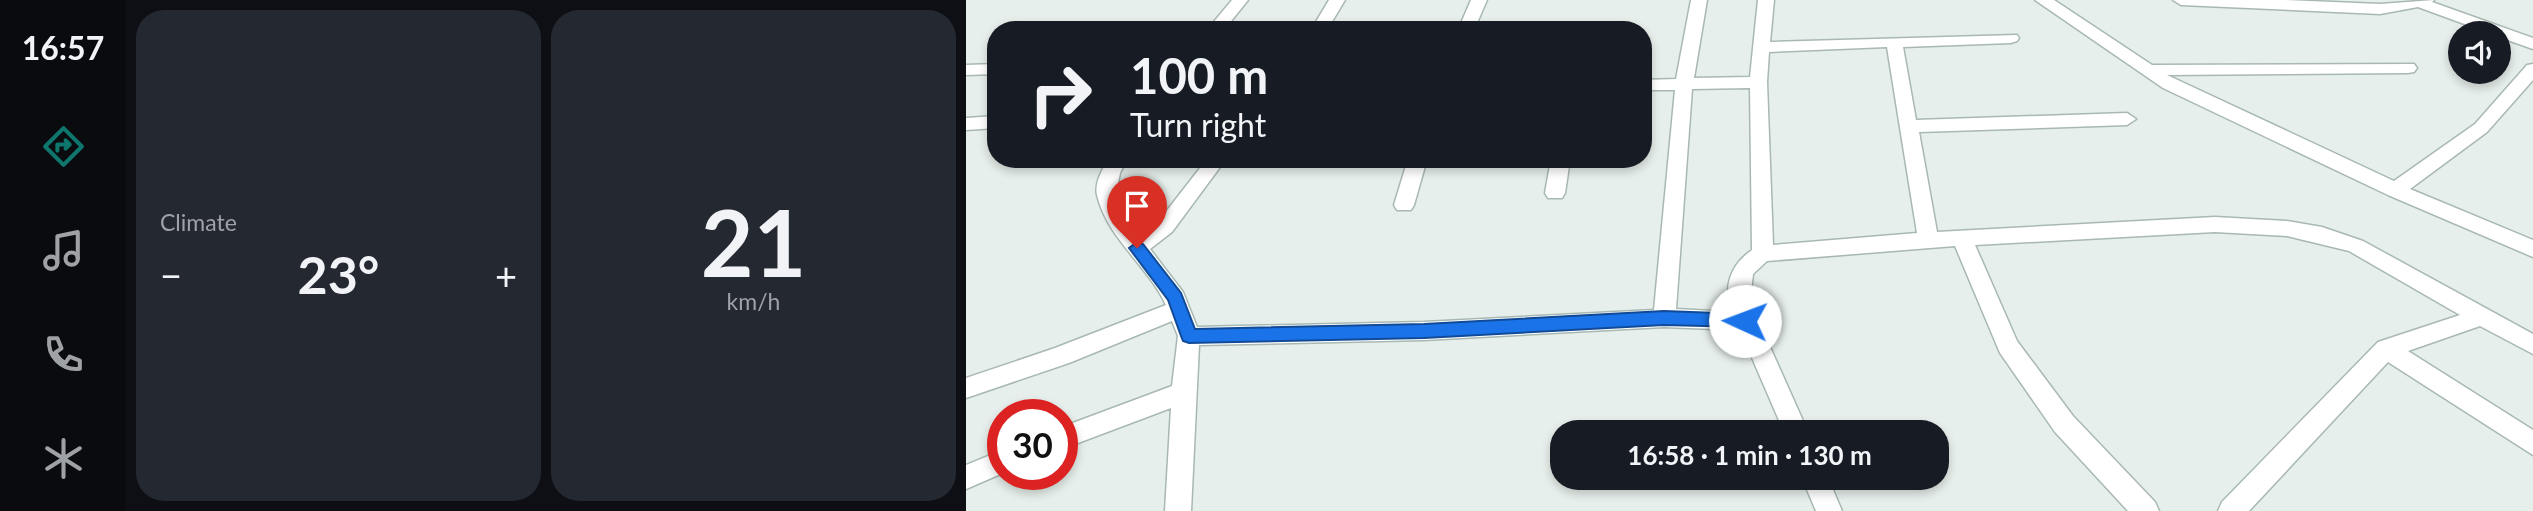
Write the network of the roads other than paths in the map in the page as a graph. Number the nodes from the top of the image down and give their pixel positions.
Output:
1 (1240, 0) edge
2 (1336, 0) edge
3 (1479, 0) edge
4 (1699, 0) edge
5 (1766, 0) edge
6 (2043, 0) edge
7 (2181, 0) edge
8 (2424, 1) edge
9 (2270, 3) edge
10 (2329, 4) edge
11 (1222, 21) edge
12 (1324, 21) edge
13 (1470, 21) edge
14 (2011, 38) dead end
15 (1894, 42) junction
16 (2533, 44) edge
17 (1761, 47) junction
18 (2408, 68) dead end
19 (987, 69) edge
20 (2533, 69) edge
21 (966, 70) edge
22 (2147, 70) junction
23 (1758, 82) junction
24 (1652, 85) edge
25 (1684, 85) junction
26 (2127, 119) dead end
27 (987, 123) edge
28 (966, 124) edge
29 (1908, 126) junction
30 (1113, 168) edge
31 (1210, 168) edge
32 (1416, 168) edge
33 (1559, 168) edge
34 (2395, 190) junction
35 (1555, 193) dead end
36 (1404, 205) dead end
37 (1962, 238) junction
38 (1928, 240) junction
39 (1137, 248) junction
40 (2533, 249) edge
41 (1762, 254) junction
42 (1179, 309) junction
43 (2480, 317) junction
44 (1664, 318) junction
45 (1745, 321) junction
46 (1189, 336) junction
47 (2533, 345) edge
48 (2386, 349) junction
49 (966, 388) edge
50 (1184, 392) junction
51 (1791, 420) edge
52 (1078, 432) edge
53 (2533, 444) edge
54 (987, 468) edge
55 (966, 477) edge
56 (1820, 490) edge
57 (1178, 511) edge
58 (1829, 511) edge
59 (2146, 511) edge
60 (2231, 511) edge

1 - 11 street
2 - 12 street
3 - 13 street
4 - 25 street
5 - 17 street
6 - 22 street
7 - 9 street
8 - 10 street
8 - 16 street
9 - 10 street
14 - 15 street
15 - 17 street
15 - 29 street
17 - 23 street
18 - 22 street
19 - 21 street
20 - 34 street
22 - 34 street
23 - 25 street
23 - 41 street
24 - 25 street
25 - 44 street
26 - 29 street
27 - 28 street
29 - 38 street
30 - 39 street
31 - 39 street
32 - 36 street
33 - 35 street
34 - 40 street
37 - 38 street
37 - 43 street
37 - 59 street
38 - 41 street
39 - 42 street
41 - 45 street
42 - 46 street
42 - 49 street
43 - 47 street
43 - 48 street
44 - 45 street
44 - 46 street
45 - 51 street
46 - 50 street
48 - 53 street
48 - 60 street
50 - 52 street
50 - 57 street
54 - 55 street
56 - 58 street

